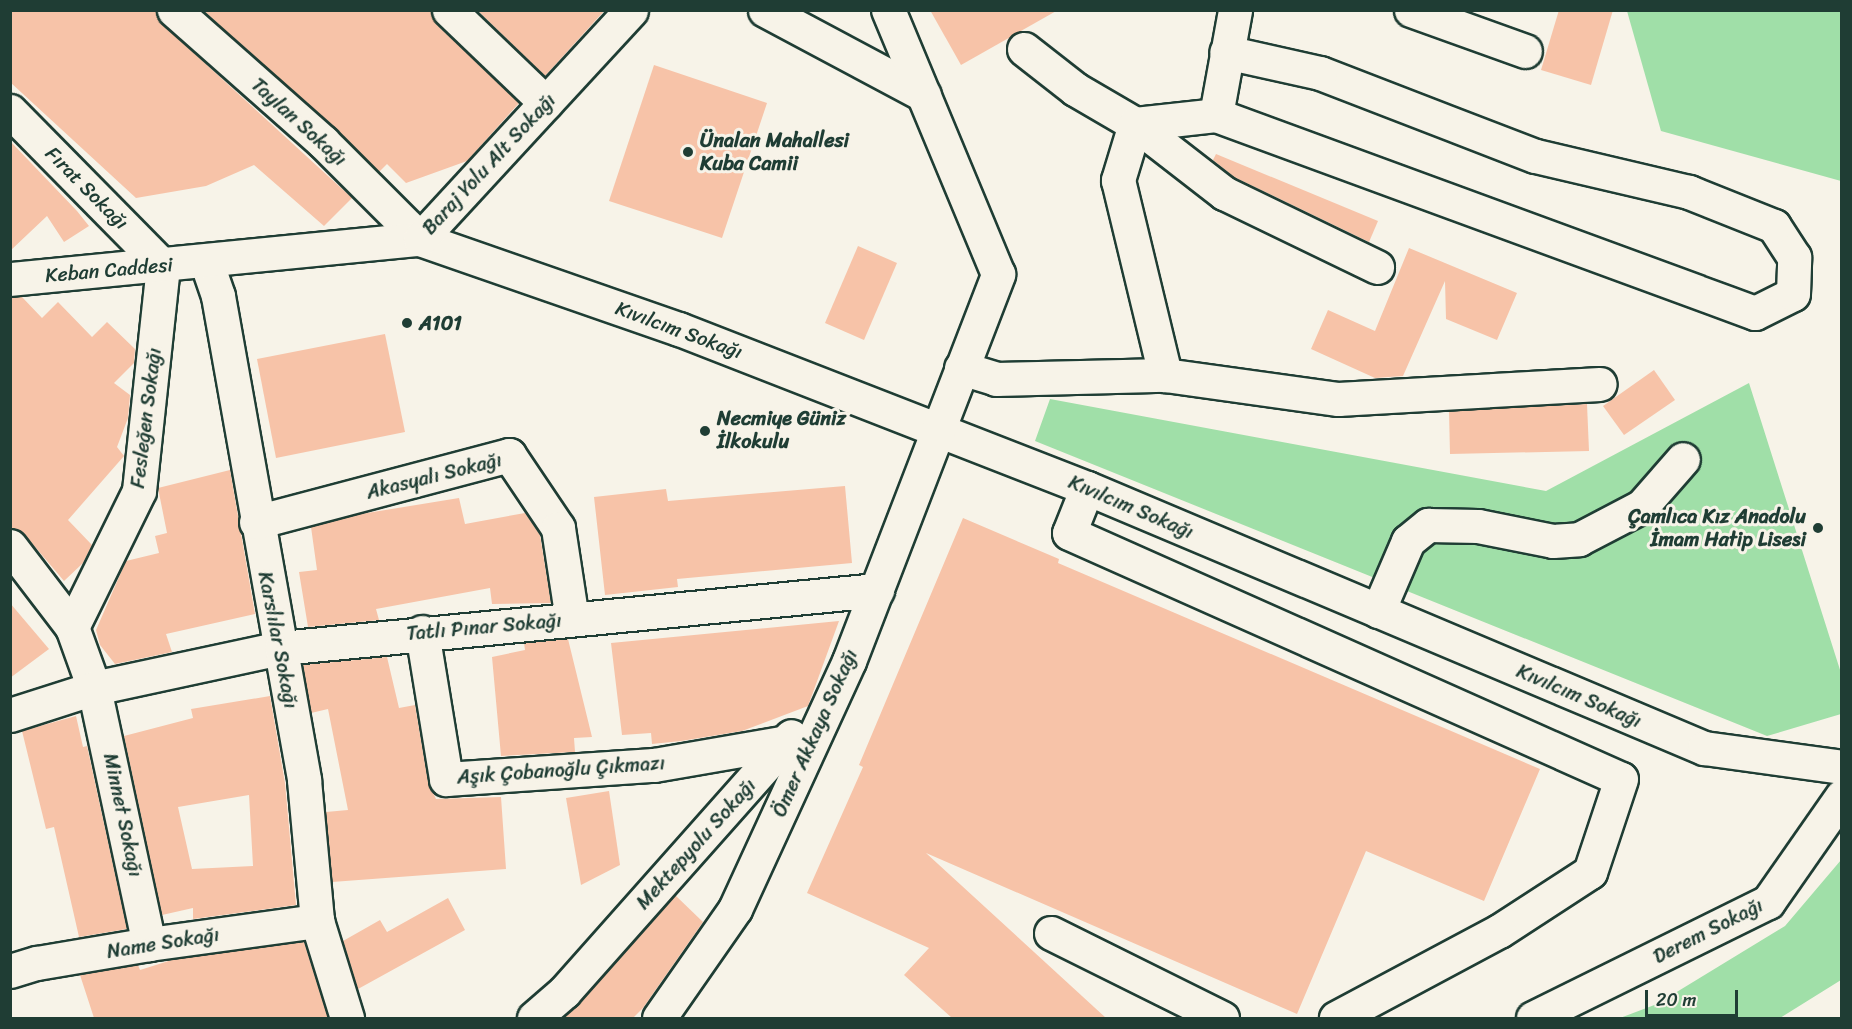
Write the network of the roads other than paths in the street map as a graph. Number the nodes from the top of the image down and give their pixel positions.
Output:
1 (174, 10) edge
2 (450, 10) edge
3 (631, 10) edge
4 (765, 10) edge
5 (888, 10) edge
6 (1235, 10) edge
7 (1411, 10) edge
8 (1024, 49) dead end
9 (1525, 51) dead end
10 (1226, 52) junction
11 (924, 95) junction
12 (546, 103) junction
13 (10, 111) edge
14 (1216, 115) junction
15 (1135, 124) junction
16 (420, 239) junction
17 (206, 261) junction
18 (163, 266) junction
19 (1377, 267) dead end
20 (10, 279) edge
21 (961, 368) junction
22 (1165, 375) junction
23 (1600, 384) dead end
24 (940, 430) junction
25 (1683, 459) dead end
26 (1088, 488) junction
27 (256, 522) junction
28 (10, 546) edge
29 (877, 590) junction
30 (1378, 611) junction
31 (572, 619) junction
32 (72, 627) junction
33 (422, 632) junction
34 (281, 648) junction
35 (849, 661) junction
36 (94, 688) junction
37 (10, 715) edge
38 (787, 742) junction
39 (1842, 767) edge
40 (1842, 796) edge
41 (317, 921) junction
42 (1051, 933) dead end
43 (149, 944) junction
44 (10, 971) edge
45 (347, 1018) edge
46 (534, 1018) edge
47 (659, 1018) edge
48 (1222, 1018) edge
49 (1336, 1018) edge
50 (1533, 1018) edge

1 - 16 street, Taylan Sokağı
2 - 12 street
3 - 12 street, Baraj Yolu Alt Sokağı
4 - 11 street
5 - 11 street, Ömer Akkaya Sokağı
6 - 10 street
7 - 9 street
8 - 15 street
10 - 14 street
10 - 14 street
11 - 21 street, Ömer Akkaya Sokağı
12 - 16 street, Baraj Yolu Alt Sokağı
13 - 18 street, Fırat Sokağı
14 - 15 street
15 - 19 street
15 - 22 street
16 - 17 street, Baraj Yolu Alt Sokağı
16 - 24 street, Kıvılcım Sokağı
17 - 18 street, Keban Caddesi
17 - 27 street, Karslılar Sokağı
18 - 20 street, Keban Caddesi
18 - 32 street, Fesleğen Sokağı
21 - 22 street
21 - 24 street, Ömer Akkaya Sokağı
22 - 23 street
24 - 26 street, Kıvılcım Sokağı
24 - 29 street, Ömer Akkaya Sokağı
25 - 30 street
26 - 30 street, Kıvılcım Sokağı
26 - 49 street
27 - 31 street, Akasyalı Sokağı
27 - 34 street, Karslılar Sokağı
28 - 32 street, Minnet Sokağı
29 - 31 street, Tatlı Pınar Sokağı
29 - 35 street, Ömer Akkaya Sokağı
30 - 39 street, Kıvılcım Sokağı
31 - 33 street, Tatlı Pınar Sokağı
32 - 36 street, Minnet Sokağı
33 - 34 street, Tatlı Pınar Sokağı
33 - 38 street, Aşık Çobanoğlu Çıkmazı
34 - 36 street, Tatlı Pınar Sokağı
34 - 41 street, Karslılar Sokağı
35 - 38 street, Mektepyolu Sokağı
35 - 47 street, Ömer Akkaya Sokağı
36 - 37 street, Tatlı Pınar Sokağı
36 - 43 street, Minnet Sokağı
38 - 46 street, Mektepyolu Sokağı
40 - 50 street, Derem Sokağı
41 - 43 street, Name Sokağı
41 - 45 street, Karslılar Sokağı
42 - 48 street
43 - 44 street, Name Sokağı

